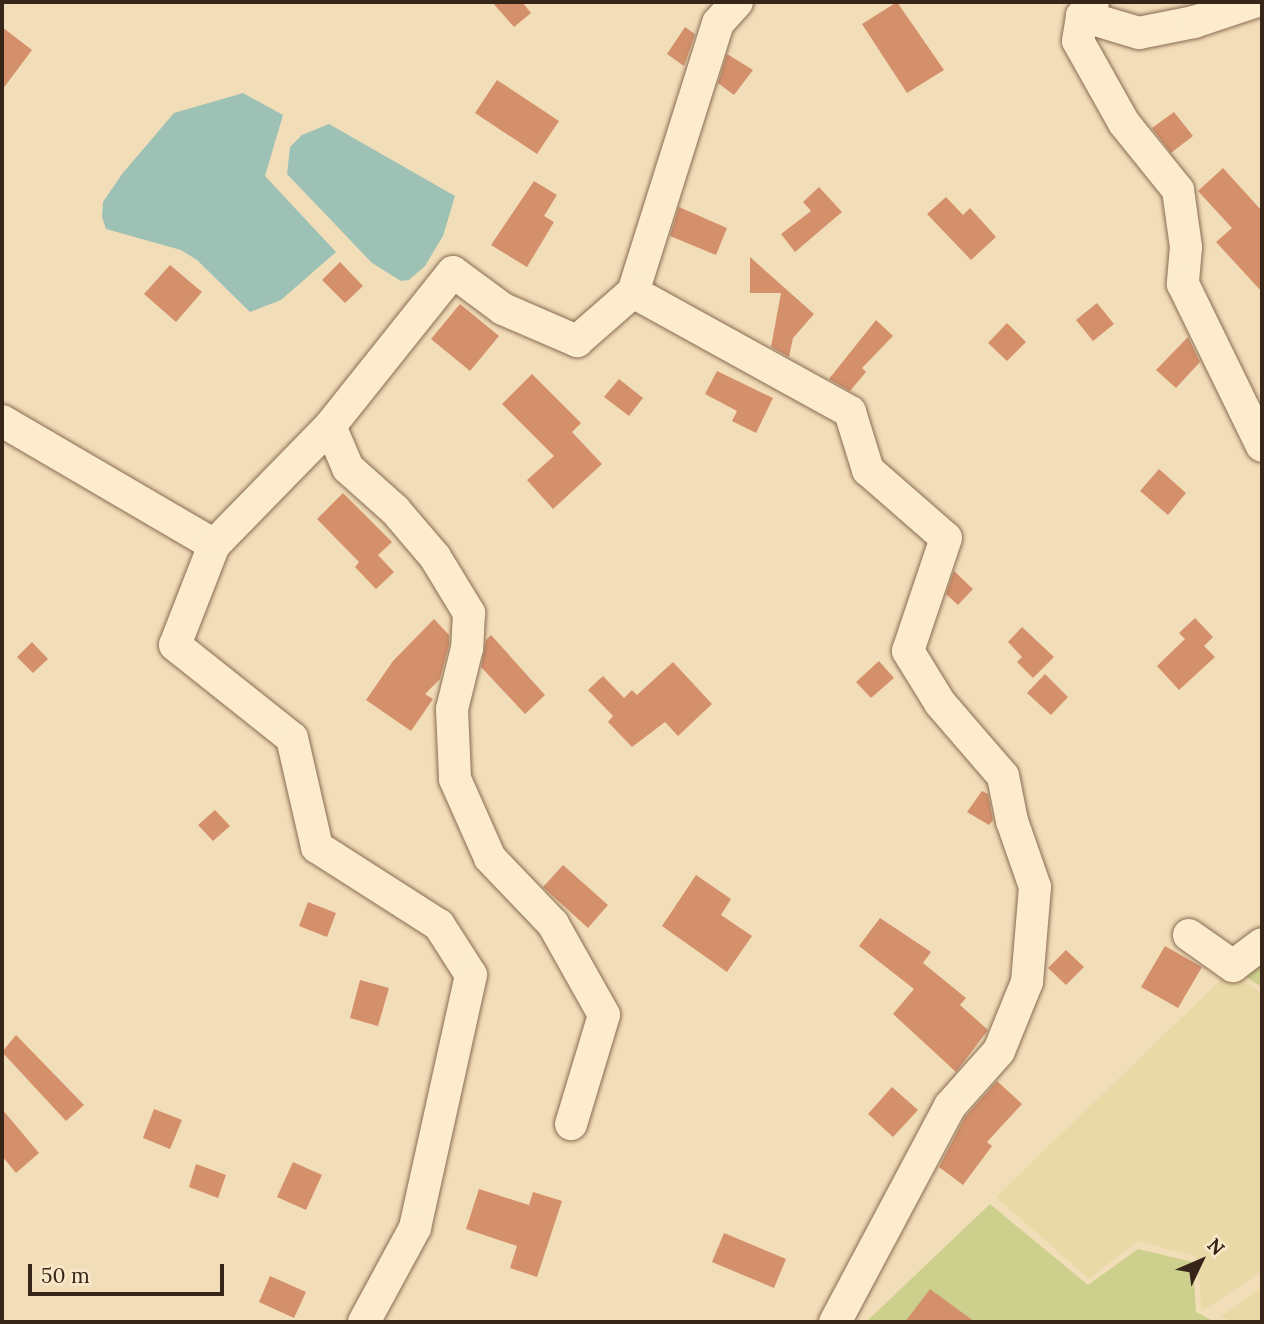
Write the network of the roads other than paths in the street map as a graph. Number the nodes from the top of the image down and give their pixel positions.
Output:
1 (737, 2) edge
2 (1254, 2) edge
3 (1087, 9) edge
4 (633, 292) junction
5 (2, 421) edge
6 (330, 426) junction
7 (1262, 446) edge
8 (214, 545) junction
9 (1189, 935) dead end
10 (1262, 944) edge
11 (571, 1124) dead end
12 (364, 1322) edge
13 (835, 1322) edge

1 - 4 street
2 - 3 street
3 - 7 street
4 - 6 street
4 - 13 street
5 - 8 street
6 - 8 street
6 - 11 street
8 - 12 street
9 - 10 street

